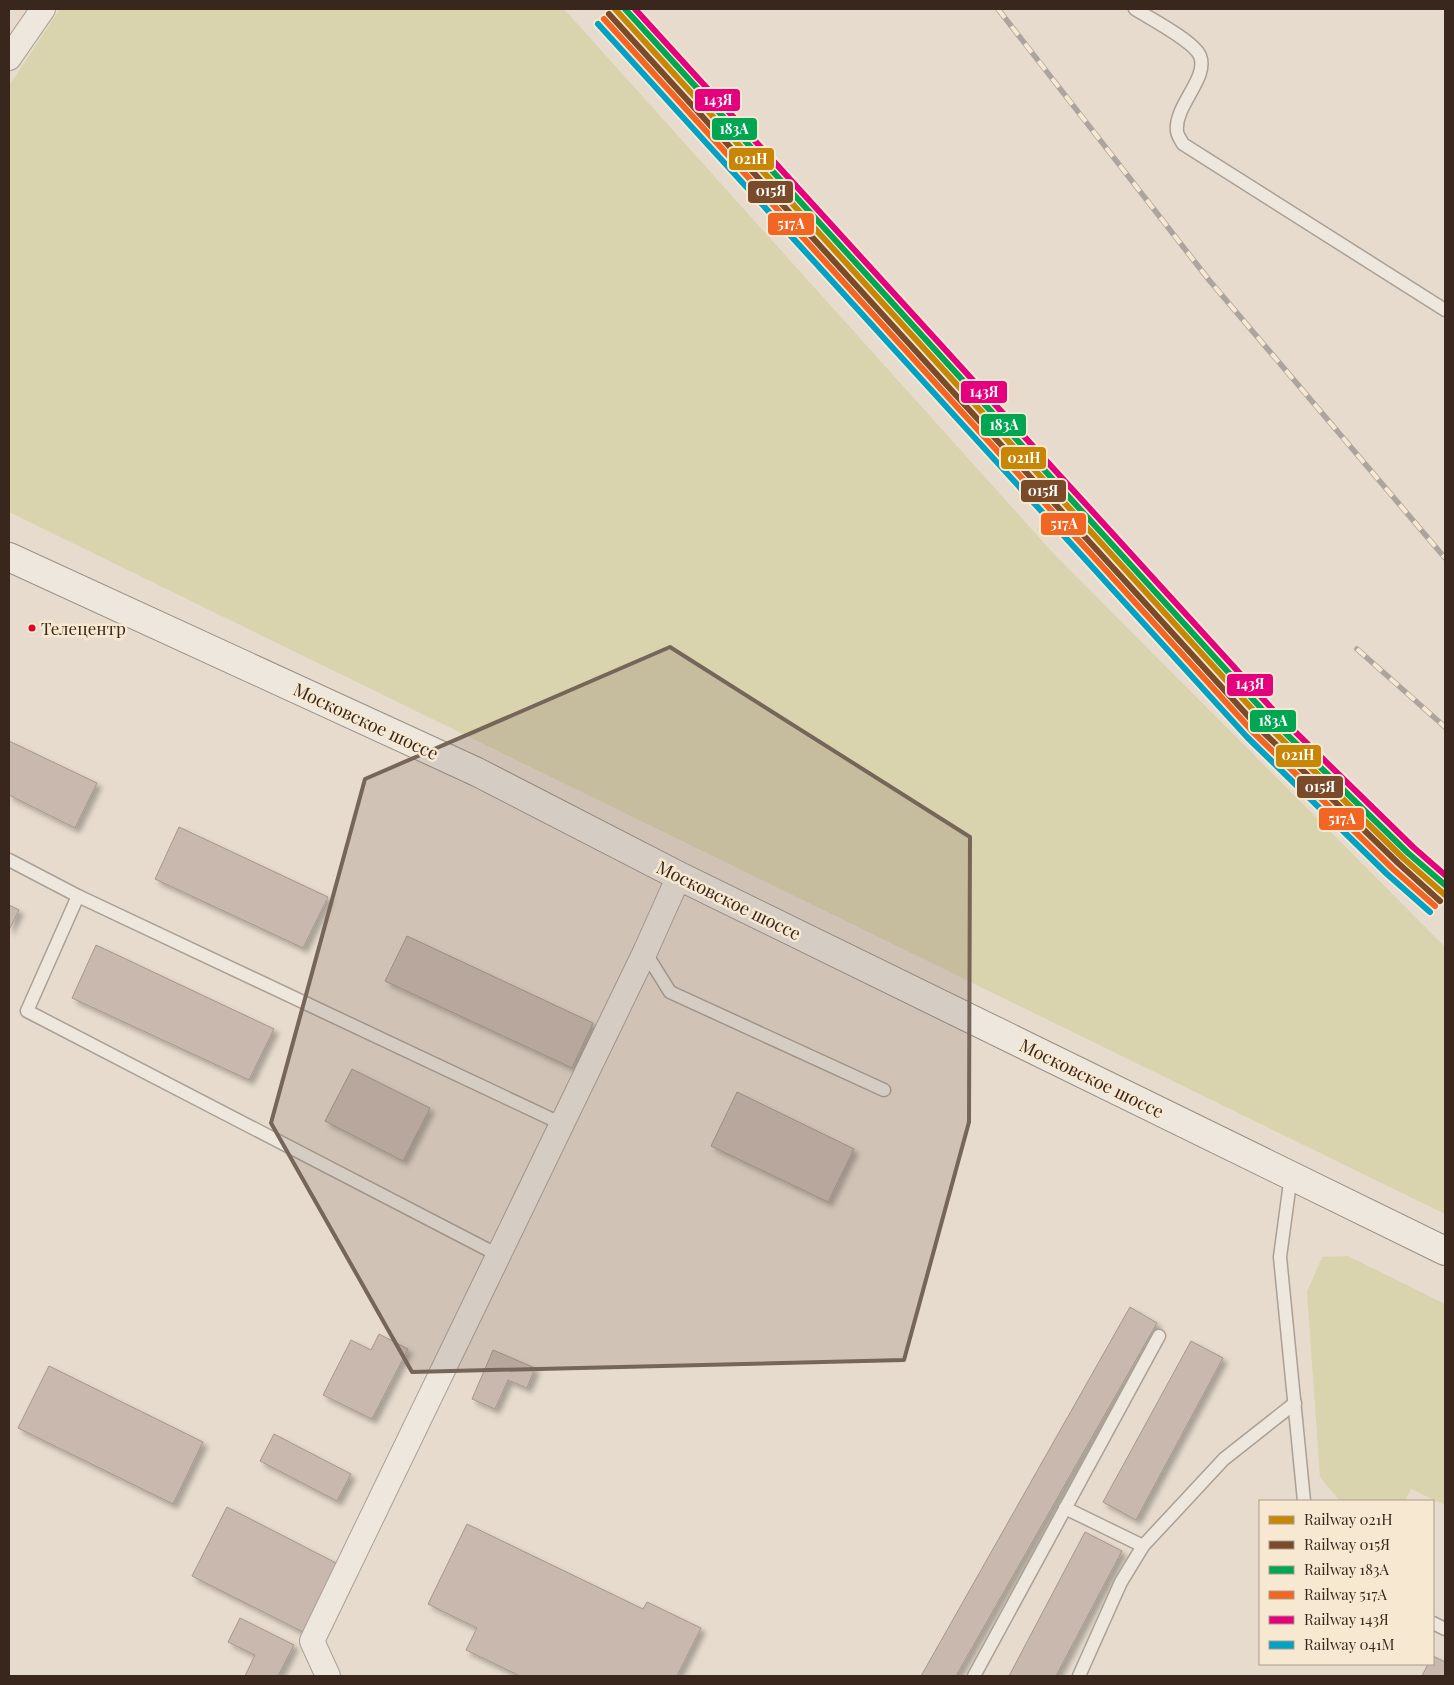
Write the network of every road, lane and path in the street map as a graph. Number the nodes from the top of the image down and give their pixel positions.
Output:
1 (43, 9) edge
2 (1135, 9) edge
3 (9, 58) edge
4 (1445, 310) edge
5 (9, 557) edge
6 (9, 860) edge
7 (679, 876) junction
8 (78, 896) junction
9 (645, 952) junction
10 (884, 1090) dead end
11 (562, 1124) junction
12 (1291, 1175) junction
13 (1445, 1251) edge
14 (498, 1255) junction
15 (1159, 1336) dead end
16 (1295, 1403) junction
17 (1304, 1500) edge
18 (1065, 1508) junction
19 (1143, 1546) junction
20 (328, 1676) edge
21 (974, 1676) edge
22 (1079, 1676) edge

1 - 3 street
2 - 4 lane
5 - 7 main road, Московское шоссе
6 - 8 lane
7 - 9 street
7 - 12 main road, Московское шоссе
8 - 11 lane
8 - 14 lane
9 - 10 lane
9 - 11 street
11 - 14 street
12 - 13 main road, Московское шоссе
12 - 16 lane
14 - 20 street
15 - 18 lane
16 - 17 lane
16 - 19 lane
18 - 19 lane
18 - 21 lane
19 - 22 lane

